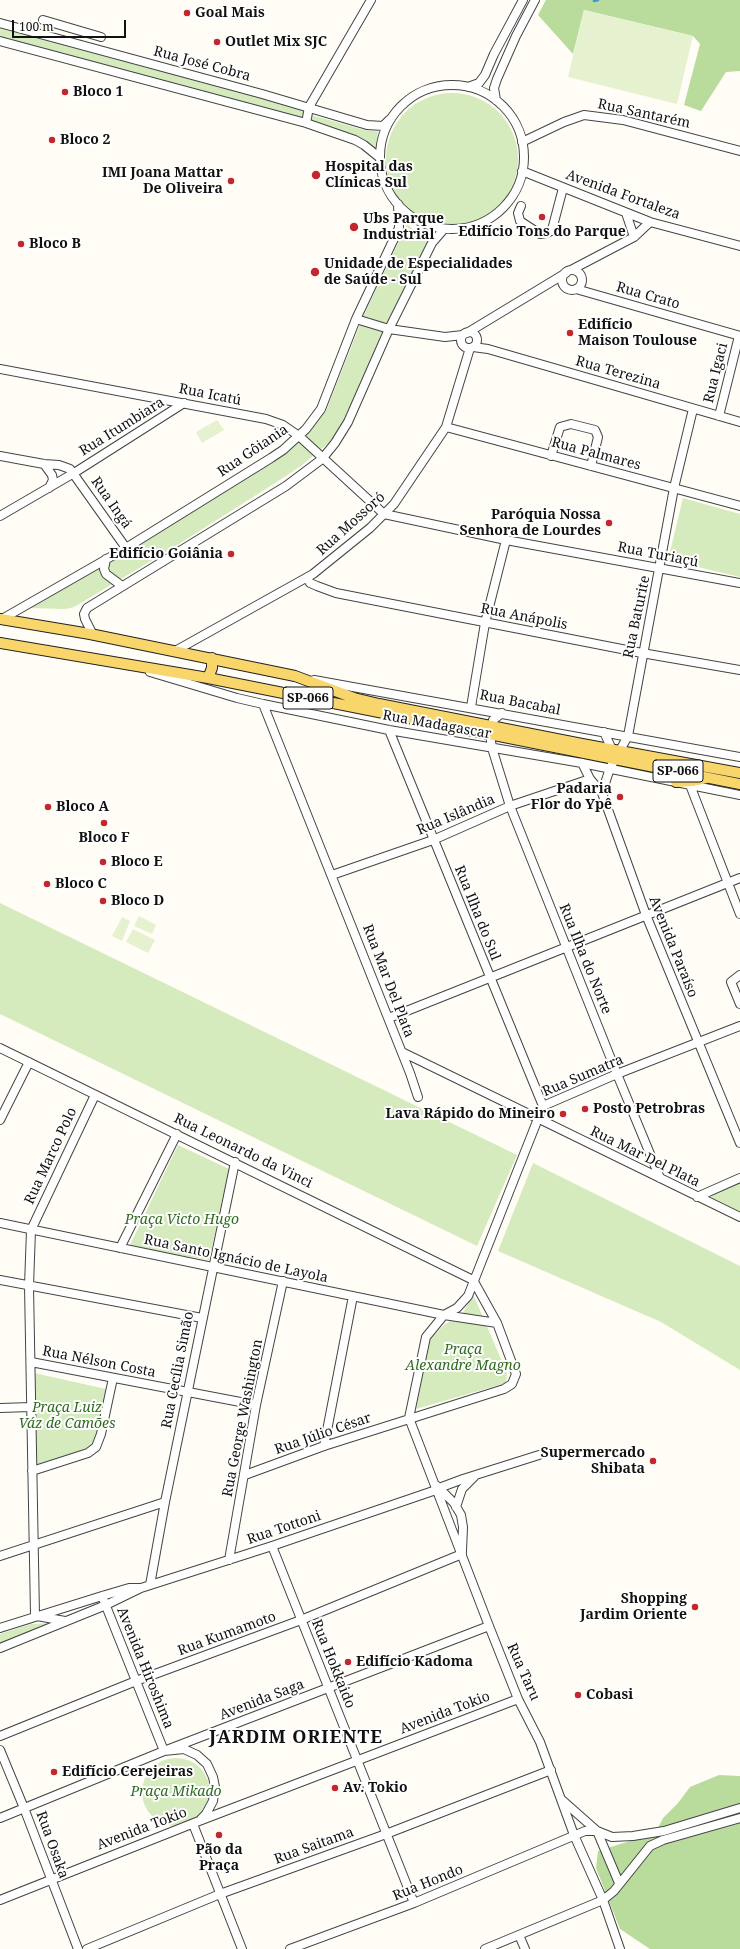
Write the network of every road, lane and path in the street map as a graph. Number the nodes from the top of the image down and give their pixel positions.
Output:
1 (371, 0) edge
2 (523, 0) edge
3 (535, 0) edge
4 (43, 20) dead end
5 (0, 23) edge
6 (100, 37) dead end
7 (0, 41) edge
8 (468, 87) junction
9 (496, 100) junction
10 (309, 107) junction
11 (393, 115) junction
12 (306, 123) junction
13 (522, 142) junction
14 (740, 151) edge
15 (380, 158) junction
16 (522, 171) junction
17 (563, 188) junction
18 (398, 204) junction
19 (521, 206) dead end
20 (626, 213) junction
21 (650, 222) junction
22 (444, 228) junction
23 (634, 237) junction
24 (740, 246) edge
25 (589, 262) junction
26 (568, 272) junction
27 (582, 277) junction
28 (565, 286) junction
29 (542, 289) junction
30 (576, 289) junction
31 (595, 294) junction
32 (356, 319) junction
33 (482, 323) junction
34 (388, 329) junction
35 (465, 334) junction
36 (739, 336) edge
37 (445, 337) junction
38 (474, 343) junction
39 (462, 344) junction
40 (0, 370) edge
41 (184, 403) junction
42 (693, 409) junction
43 (719, 416) junction
44 (740, 422) edge
45 (446, 427) junction
46 (299, 436) junction
47 (0, 456) edge
48 (551, 456) junction
49 (322, 459) junction
50 (44, 464) junction
51 (591, 466) junction
52 (74, 473) junction
53 (48, 488) junction
54 (674, 488) junction
55 (740, 506) edge
56 (384, 514) junction
57 (0, 516) edge
58 (506, 540) junction
59 (126, 548) junction
60 (106, 559) junction
61 (660, 568) junction
62 (307, 578) junction
63 (740, 583) edge
64 (122, 586) junction
65 (1, 619) edge
66 (485, 623) junction
67 (93, 635) junction
68 (0, 644) edge
69 (175, 651) junction
70 (642, 653) junction
71 (212, 658) junction
72 (134, 666) junction
73 (740, 670) edge
74 (295, 676) junction
75 (208, 678) junction
76 (263, 704) junction
77 (471, 707) junction
78 (502, 713) junction
79 (389, 730) junction
80 (490, 730) junction
81 (604, 732) junction
82 (628, 736) junction
83 (492, 748) junction
84 (616, 753) junction
85 (740, 758) edge
86 (582, 763) junction
87 (610, 768) junction
88 (740, 773) edge
89 (709, 777) junction
90 (590, 779) junction
91 (676, 782) junction
92 (740, 784) edge
93 (690, 785) junction
94 (602, 793) junction
95 (740, 795) edge
96 (510, 806) junction
97 (433, 840) junction
98 (332, 875) junction
99 (740, 878) edge
100 (727, 883) junction
101 (740, 914) edge
102 (646, 915) junction
103 (566, 949) junction
104 (740, 975) edge
105 (489, 977) junction
106 (740, 1004) edge
107 (389, 1018) junction
108 (740, 1026) edge
109 (698, 1043) junction
110 (0, 1048) edge
111 (402, 1052) junction
112 (29, 1062) junction
113 (617, 1074) junction
114 (95, 1094) junction
115 (418, 1097) dead end
116 (543, 1106) junction
117 (0, 1120) edge
118 (538, 1120) junction
119 (177, 1134) junction
120 (740, 1143) edge
121 (235, 1162) junction
122 (660, 1178) junction
123 (740, 1178) edge
124 (697, 1197) junction
125 (740, 1217) edge
126 (0, 1223) edge
127 (31, 1230) junction
128 (120, 1248) junction
129 (212, 1266) junction
130 (0, 1280) edge
131 (473, 1280) junction
132 (283, 1281) junction
133 (29, 1286) junction
134 (353, 1296) junction
135 (444, 1315) junction
136 (202, 1318) junction
137 (497, 1323) junction
138 (31, 1362) junction
139 (113, 1378) junction
140 (188, 1392) junction
141 (256, 1405) junction
142 (31, 1407) junction
143 (0, 1408) edge
144 (409, 1418) junction
145 (324, 1446) junction
146 (539, 1455) dead end
147 (32, 1472) junction
148 (245, 1475) junction
149 (476, 1475) junction
150 (436, 1487) junction
151 (165, 1502) junction
152 (456, 1507) junction
153 (462, 1522) junction
154 (449, 1523) junction
155 (33, 1545) junction
156 (272, 1546) junction
157 (462, 1554) junction
158 (0, 1556) edge
159 (229, 1560) junction
160 (150, 1585) junction
161 (141, 1588) junction
162 (102, 1596) junction
163 (106, 1605) junction
164 (35, 1615) junction
165 (301, 1620) junction
166 (66, 1621) junction
167 (489, 1626) junction
168 (0, 1628) edge
169 (0, 1648) edge
170 (136, 1681) junction
171 (328, 1689) junction
172 (518, 1699) junction
173 (0, 1736) edge
174 (0, 1750) edge
175 (164, 1751) junction
176 (357, 1761) junction
177 (551, 1770) junction
178 (562, 1800) junction
179 (24, 1808) junction
180 (740, 1808) edge
181 (0, 1818) edge
182 (740, 1818) edge
183 (196, 1822) junction
184 (597, 1831) junction
185 (386, 1834) junction
186 (574, 1835) junction
187 (50, 1879) junction
188 (620, 1883) junction
189 (220, 1894) junction
190 (0, 1900) edge
191 (603, 1900) junction
192 (414, 1904) junction
193 (519, 1935) junction
194 (78, 1949) edge
195 (87, 1949) edge
196 (242, 1949) edge
197 (290, 1949) edge
198 (485, 1949) edge
199 (525, 1949) edge
200 (620, 1949) edge

1 - 10 street
2 - 8 street
3 - 9 street
4 - 6 street
5 - 10 street, Rua José Cobra
7 - 12 street
8 - 9 street
8 - 11 street
9 - 13 street
10 - 11 street, Rua José Cobra
10 - 12 street
11 - 15 street
12 - 15 street
13 - 14 street, Rua Santarém
13 - 16 street
15 - 18 street
16 - 17 street, Avenida Fortaleza
16 - 22 street
17 - 19 street
17 - 20 street, Avenida Fortaleza
18 - 22 street
18 - 32 street, Rua Gôiania
20 - 21 street, Avenida Fortaleza
20 - 23 street
21 - 23 street
21 - 24 street, Avenida Fortaleza
22 - 34 street
23 - 25 street
25 - 26 street
25 - 27 street
26 - 27 street
26 - 28 street
26 - 29 street
27 - 30 street
27 - 31 street, Rua Crato
28 - 29 street
28 - 30 street
29 - 33 street
30 - 31 street, Rua Crato
31 - 36 street, Rua Crato
32 - 34 street
32 - 46 street, Rua Gôiania
33 - 35 street
33 - 38 street, Rua Mossoró
34 - 37 street
34 - 49 street
35 - 37 street
35 - 38 street
35 - 39 street
36 - 43 street, Rua Igaci
37 - 39 street
38 - 39 street
38 - 42 street, Rua Terezina
38 - 45 street, Rua Mossoró
40 - 41 street, Rua Icatú
41 - 46 street, Rua Icatú
41 - 52 street, Rua Itumbiara
42 - 43 street, Rua Terezina
42 - 54 street, Rua Baturite
43 - 44 street, Rua Terezina
45 - 48 street, Rua Palmares
45 - 56 street, Rua Mossoró
46 - 49 street, Rua Icatú
46 - 59 street, Rua Gôiania
47 - 50 street
48 - 51 street, Rua Palmares
48 - 51 street
49 - 56 street, Rua Icatú
49 - 64 street
50 - 52 street
50 - 53 street
51 - 54 street, Rua Palmares
52 - 53 street, Rua Itumbiara
52 - 59 street, Rua Ingá
53 - 57 street
54 - 55 street, Rua Palmares
54 - 61 street, Rua Baturite
56 - 58 street, Rua Turiaçú
56 - 62 street, Rua Mossoró
58 - 61 street, Rua Turiaçú
58 - 66 street
59 - 60 street, Rua Gôiania
60 - 64 street
60 - 65 street, Rua Gôiania
61 - 63 street, Rua Turiaçú
61 - 70 street, Rua Baturite
62 - 66 street, Rua Anápolis
62 - 69 street, Rua Mossoró
64 - 67 street
65 - 67 main road, SP-066
66 - 70 street, Rua Anápolis
66 - 77 street
67 - 69 main road, SP-066
68 - 72 main road, SP-066
69 - 71 main road, SP-066
70 - 73 street, Rua Anápolis
70 - 82 street, Rua Baturite
71 - 74 main road, SP-066
71 - 75 main road
72 - 75 main road, SP-066
72 - 76 street, Rua Madagascar
74 - 77 street, Rua Bacabal
74 - 80 main road, SP-066
75 - 80 main road, SP-066
76 - 79 street, Rua Madagascar
76 - 98 street, Rua Mar Del Plata
77 - 78 street, Rua Bacabal
78 - 80 street
78 - 81 street, Rua Bacabal
79 - 83 street, Rua Madagascar
79 - 97 street, Rua Ilha do Sul
80 - 83 street, Rua Ilha do Norte
80 - 84 main road, SP-066
81 - 82 street, Rua Bacabal
81 - 84 street
82 - 84 street, Rua Baturite
82 - 85 street, Rua Bacabal
83 - 86 street, Rua Madagascar
83 - 96 street, Rua Ilha do Norte
84 - 87 street, Rua Baturite
84 - 88 main road, SP-066
84 - 89 main road, SP-066
86 - 87 street, Rua Madagascar
86 - 90 street, Avenida Paraíso
87 - 91 street, Rua Madagascar
87 - 94 street, Rua Baturite
89 - 91 main road
89 - 92 main road, SP-066
90 - 94 street, Avenida Paraíso
90 - 96 street, Rua Islândia
91 - 93 street, Rua Madagascar
93 - 95 street, Rua Madagascar
93 - 100 street
94 - 102 street, Avenida Paraíso
96 - 97 street, Rua Islândia
96 - 103 street, Rua Ilha do Norte
97 - 98 street, Rua Islândia
97 - 105 street, Rua Ilha do Sul
98 - 107 street, Rua Mar Del Plata
99 - 100 street
100 - 101 street
100 - 102 street
102 - 103 street
102 - 109 street, Avenida Paraíso
103 - 105 street
103 - 113 street, Rua Ilha do Norte
104 - 106 street
105 - 107 street
105 - 116 street, Rua Ilha do Sul
107 - 111 street, Rua Mar Del Plata
108 - 109 street, Rua Sumatra
109 - 113 street, Rua Sumatra
109 - 120 street, Avenida Paraíso
110 - 112 street, Rua Leonardo da Vinci
111 - 115 street
111 - 118 street, Rua Mar Del Plata
112 - 114 street, Rua Leonardo da Vinci
112 - 117 street
113 - 116 street, Rua Sumatra
113 - 122 street, Rua Ilha do Norte
114 - 119 street, Rua Leonardo da Vinci
114 - 127 street, Rua Marco Polo
116 - 118 street, Rua Sumatra
118 - 122 street, Rua Mar Del Plata
118 - 131 street, Rua Sumatra
119 - 121 street, Rua Leonardo da Vinci
119 - 128 street
121 - 129 street, Rua Cecília Simão
121 - 131 street, Rua Leonardo da Vinci
122 - 124 street, Rua Mar Del Plata
123 - 124 street
124 - 125 street, Rua Mar Del Plata
126 - 127 street, Rua Santo Ignácio de Layola
127 - 128 street, Rua Santo Ignácio de Layola
127 - 133 street
128 - 129 street, Rua Santo Ignácio de Layola
129 - 132 street, Rua Santo Ignácio de Layola
129 - 136 street, Rua Cecília Simão
130 - 133 street
131 - 135 street
131 - 137 street
132 - 134 street, Rua Santo Ignácio de Layola
132 - 141 street, Rua George Washington
133 - 136 street
133 - 138 street
134 - 135 street, Rua Santo Ignácio de Layola
134 - 145 street
135 - 137 street
135 - 144 street
136 - 140 street, Rua Cecília Simão
137 - 144 street
138 - 139 street, Rua Nélson Costa
138 - 142 street
139 - 140 street, Rua Nélson Costa
139 - 147 street
140 - 141 street, Rua Nélson Costa
140 - 151 street, Rua Cecília Simão
141 - 148 street, Rua George Washington
142 - 143 street
142 - 147 street
144 - 145 street, Rua Júlio César
144 - 150 street, Rua Taru
145 - 148 street, Rua Júlio César
146 - 149 street, Rua Tottoni
147 - 155 street
148 - 159 street, Rua George Washington
149 - 150 street, Rua Tottoni
149 - 152 street, Rua Tottoni
150 - 152 street, Rua Taru
150 - 154 street, Rua Taru
150 - 156 street, Rua Tottoni
151 - 155 street
151 - 160 street, Rua Cecília Simão
152 - 153 street, Rua Taru
153 - 154 street
153 - 157 street, Rua Taru
154 - 157 street, Rua Taru
155 - 158 street
155 - 164 street
156 - 159 street, Rua Tottoni
156 - 165 street, Rua Hokkaido
157 - 165 street, Rua Kumamoto
157 - 167 street, Rua Taru
159 - 160 street, Rua Tottoni
160 - 161 street, Rua Tottoni
161 - 162 street, Rua Tottoni
161 - 163 street, Rua Tottoni
162 - 163 street, Avenida Hiroshima
162 - 164 street, Rua Tottoni
163 - 166 street, Rua Tottoni
163 - 170 street, Avenida Hiroshima
164 - 166 street
164 - 168 street, Rua Tottoni
165 - 170 street, Rua Kumamoto
165 - 171 street, Rua Hokkaido
166 - 169 street, Rua Tottoni
167 - 171 street, Avenida Saga
167 - 172 street, Rua Taru
170 - 173 street, Rua Kumamoto
170 - 175 street, Avenida Hiroshima
171 - 175 street, Avenida Saga
171 - 176 street, Rua Hokkaido
172 - 176 street, Avenida Tokio
172 - 177 street, Rua Taru
174 - 179 street, Rua Osaka
175 - 179 street, Avenida Saga
175 - 183 street
176 - 183 street, Avenida Tokio
176 - 185 street, Rua Hokkaido
177 - 178 street, Rua Taru
177 - 185 street, Rua Saitama
178 - 184 street, Rua Taru
178 - 186 street, Rua Taru
179 - 181 street, Avenida Saga
179 - 187 street, Rua Osaka
180 - 184 street
182 - 188 street
183 - 187 street, Avenida Tokio
183 - 189 street
184 - 186 street, Rua Hondo
184 - 188 street, Rua Taru
185 - 189 street, Rua Saitama
185 - 192 street, Rua Hokkaido
186 - 191 street, Rua Taru
186 - 192 street, Rua Hondo
187 - 190 street, Avenida Tokio
187 - 194 street, Rua Osaka
188 - 191 street
189 - 195 street, Rua Saitama
189 - 196 street
191 - 193 street
191 - 200 street, Rua Taru
192 - 197 street, Rua Hondo
193 - 198 street
193 - 199 street

